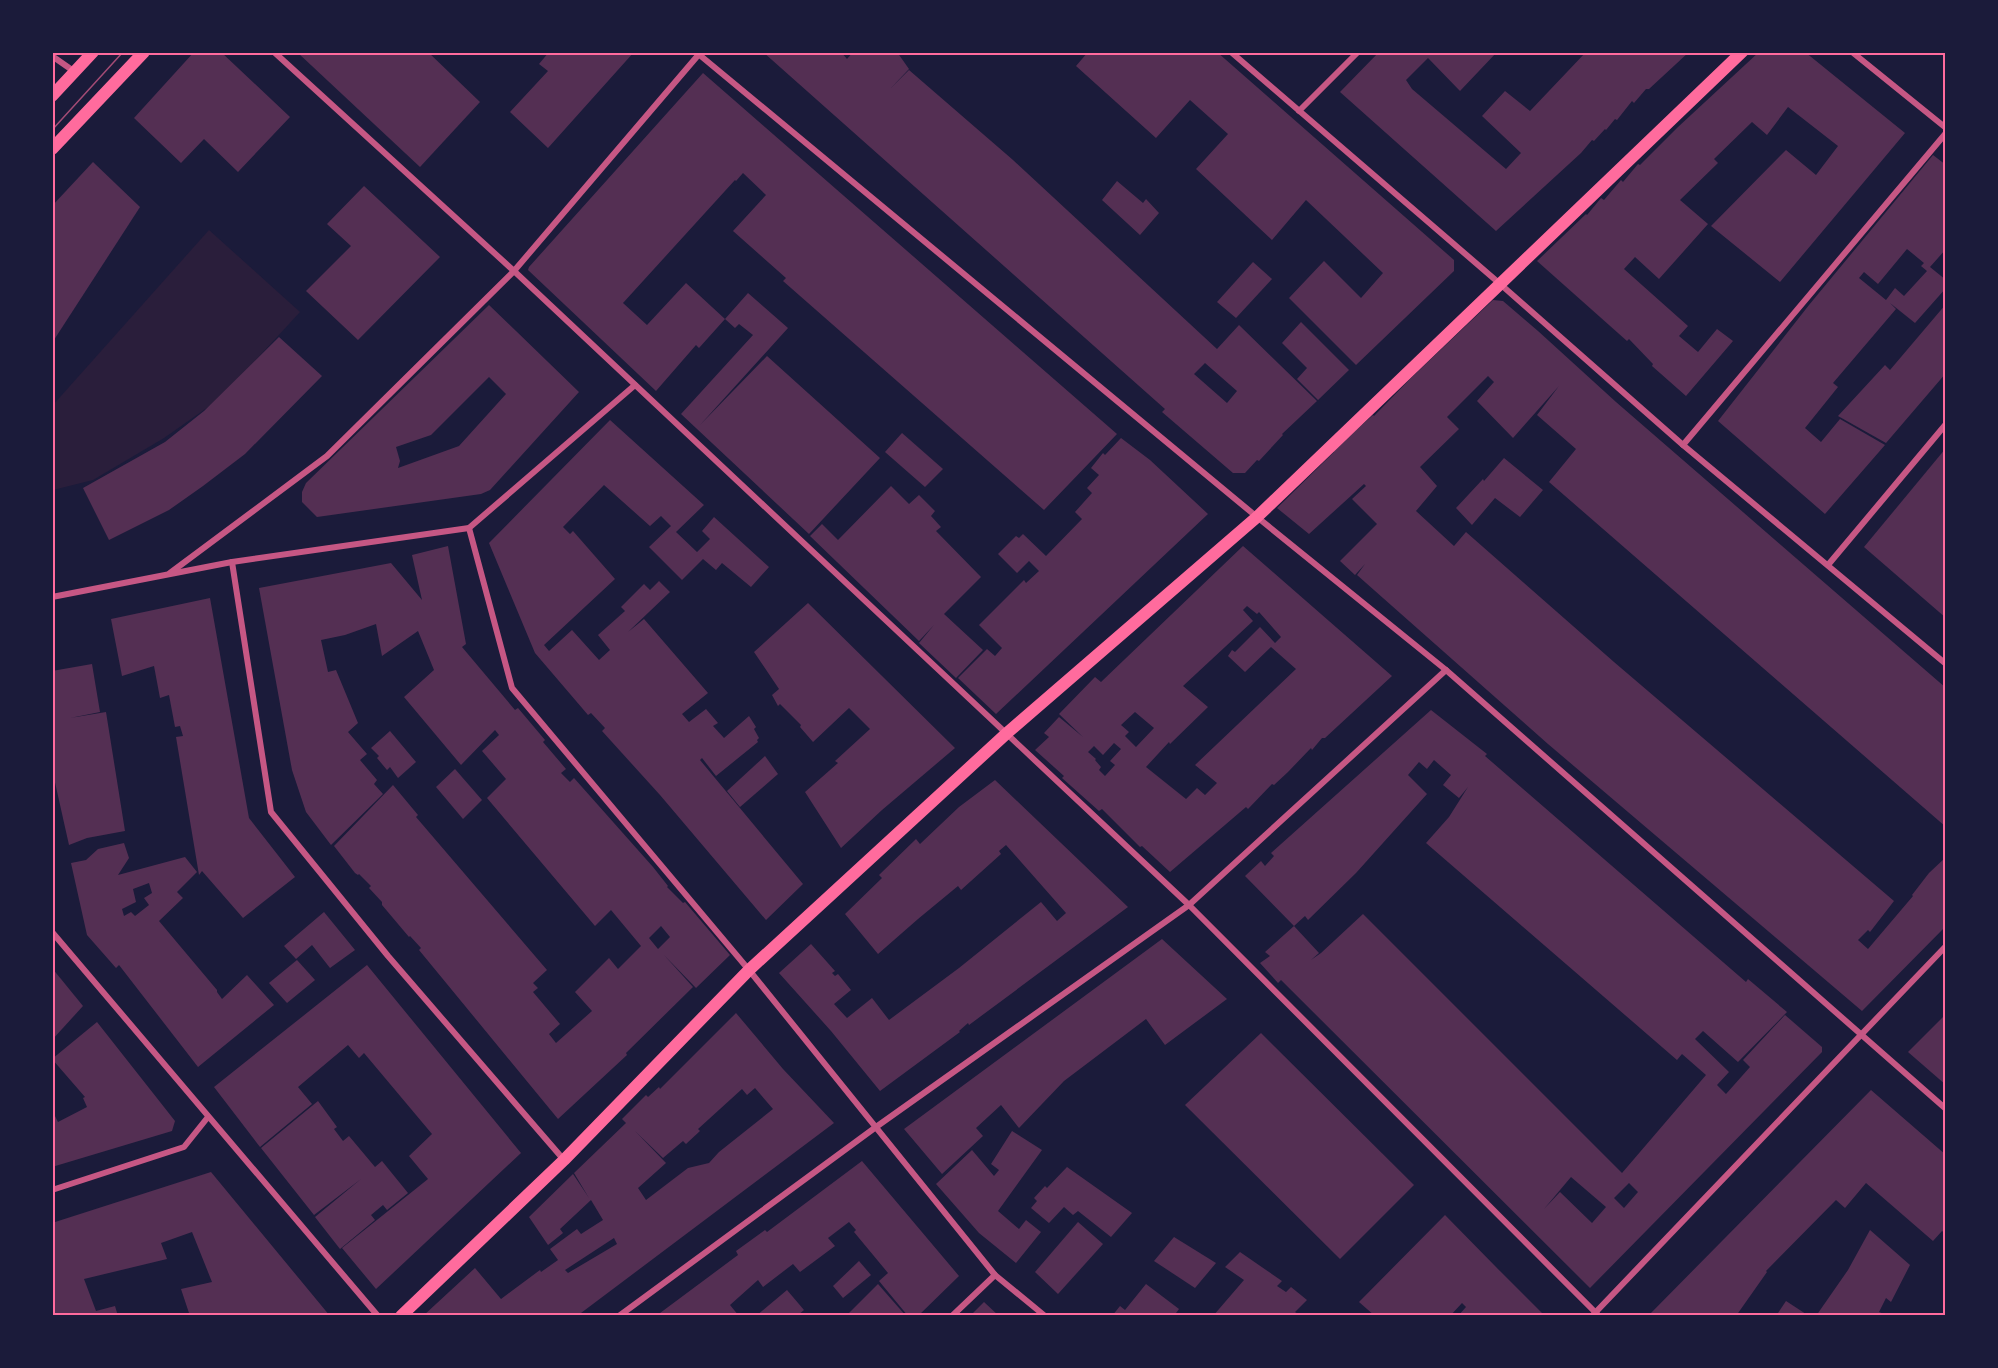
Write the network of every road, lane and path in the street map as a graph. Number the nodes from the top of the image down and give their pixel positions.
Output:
1 (93, 52) edge
2 (144, 52) edge
3 (274, 52) edge
4 (1231, 52) edge
5 (1358, 52) edge
6 (1742, 52) edge
7 (1852, 52) edge
8 (698, 53) edge
9 (52, 56) edge
10 (75, 72) junction
11 (52, 96) edge
12 (1299, 111) junction
13 (1946, 128) edge
14 (1946, 133) edge
15 (52, 149) edge
16 (514, 271) junction
17 (1499, 283) junction
18 (634, 385) junction
19 (1946, 424) edge
20 (1683, 445) junction
21 (1257, 517) junction
22 (469, 528) junction
23 (232, 562) junction
24 (1828, 565) junction
25 (170, 573) junction
26 (52, 597) edge
27 (1946, 664) edge
28 (1446, 670) junction
29 (1006, 733) junction
30 (1189, 905) junction
31 (52, 932) edge
32 (1946, 946) edge
33 (749, 970) junction
34 (1860, 1035) junction
35 (1946, 1109) edge
36 (208, 1117) junction
37 (876, 1127) junction
38 (564, 1160) junction
39 (52, 1190) edge
40 (995, 1275) junction
41 (1595, 1315) edge
42 (378, 1316) edge
43 (401, 1316) edge
44 (619, 1316) edge
45 (952, 1316) edge
46 (1045, 1316) edge

1 - 10 main road
2 - 15 main road
3 - 16 street
4 - 12 street
5 - 12 street
6 - 17 main road
7 - 13 street
8 - 16 street
8 - 21 street
9 - 10 street
10 - 11 main road
12 - 17 street
14 - 20 street
16 - 18 street
16 - 25 street
17 - 20 street
17 - 21 main road
18 - 22 street
18 - 29 street
19 - 24 street
20 - 24 street
21 - 28 street
21 - 29 main road
22 - 23 street
22 - 33 street
23 - 25 street
23 - 38 street
24 - 27 street
25 - 26 street
28 - 30 street
28 - 34 street
29 - 30 street
29 - 33 main road
30 - 37 street
30 - 41 street
31 - 36 street
32 - 34 street
33 - 37 street
33 - 38 main road
34 - 35 street
34 - 41 street
36 - 39 street
36 - 42 street
37 - 40 street
37 - 44 street
38 - 43 main road
40 - 45 street
40 - 46 street

